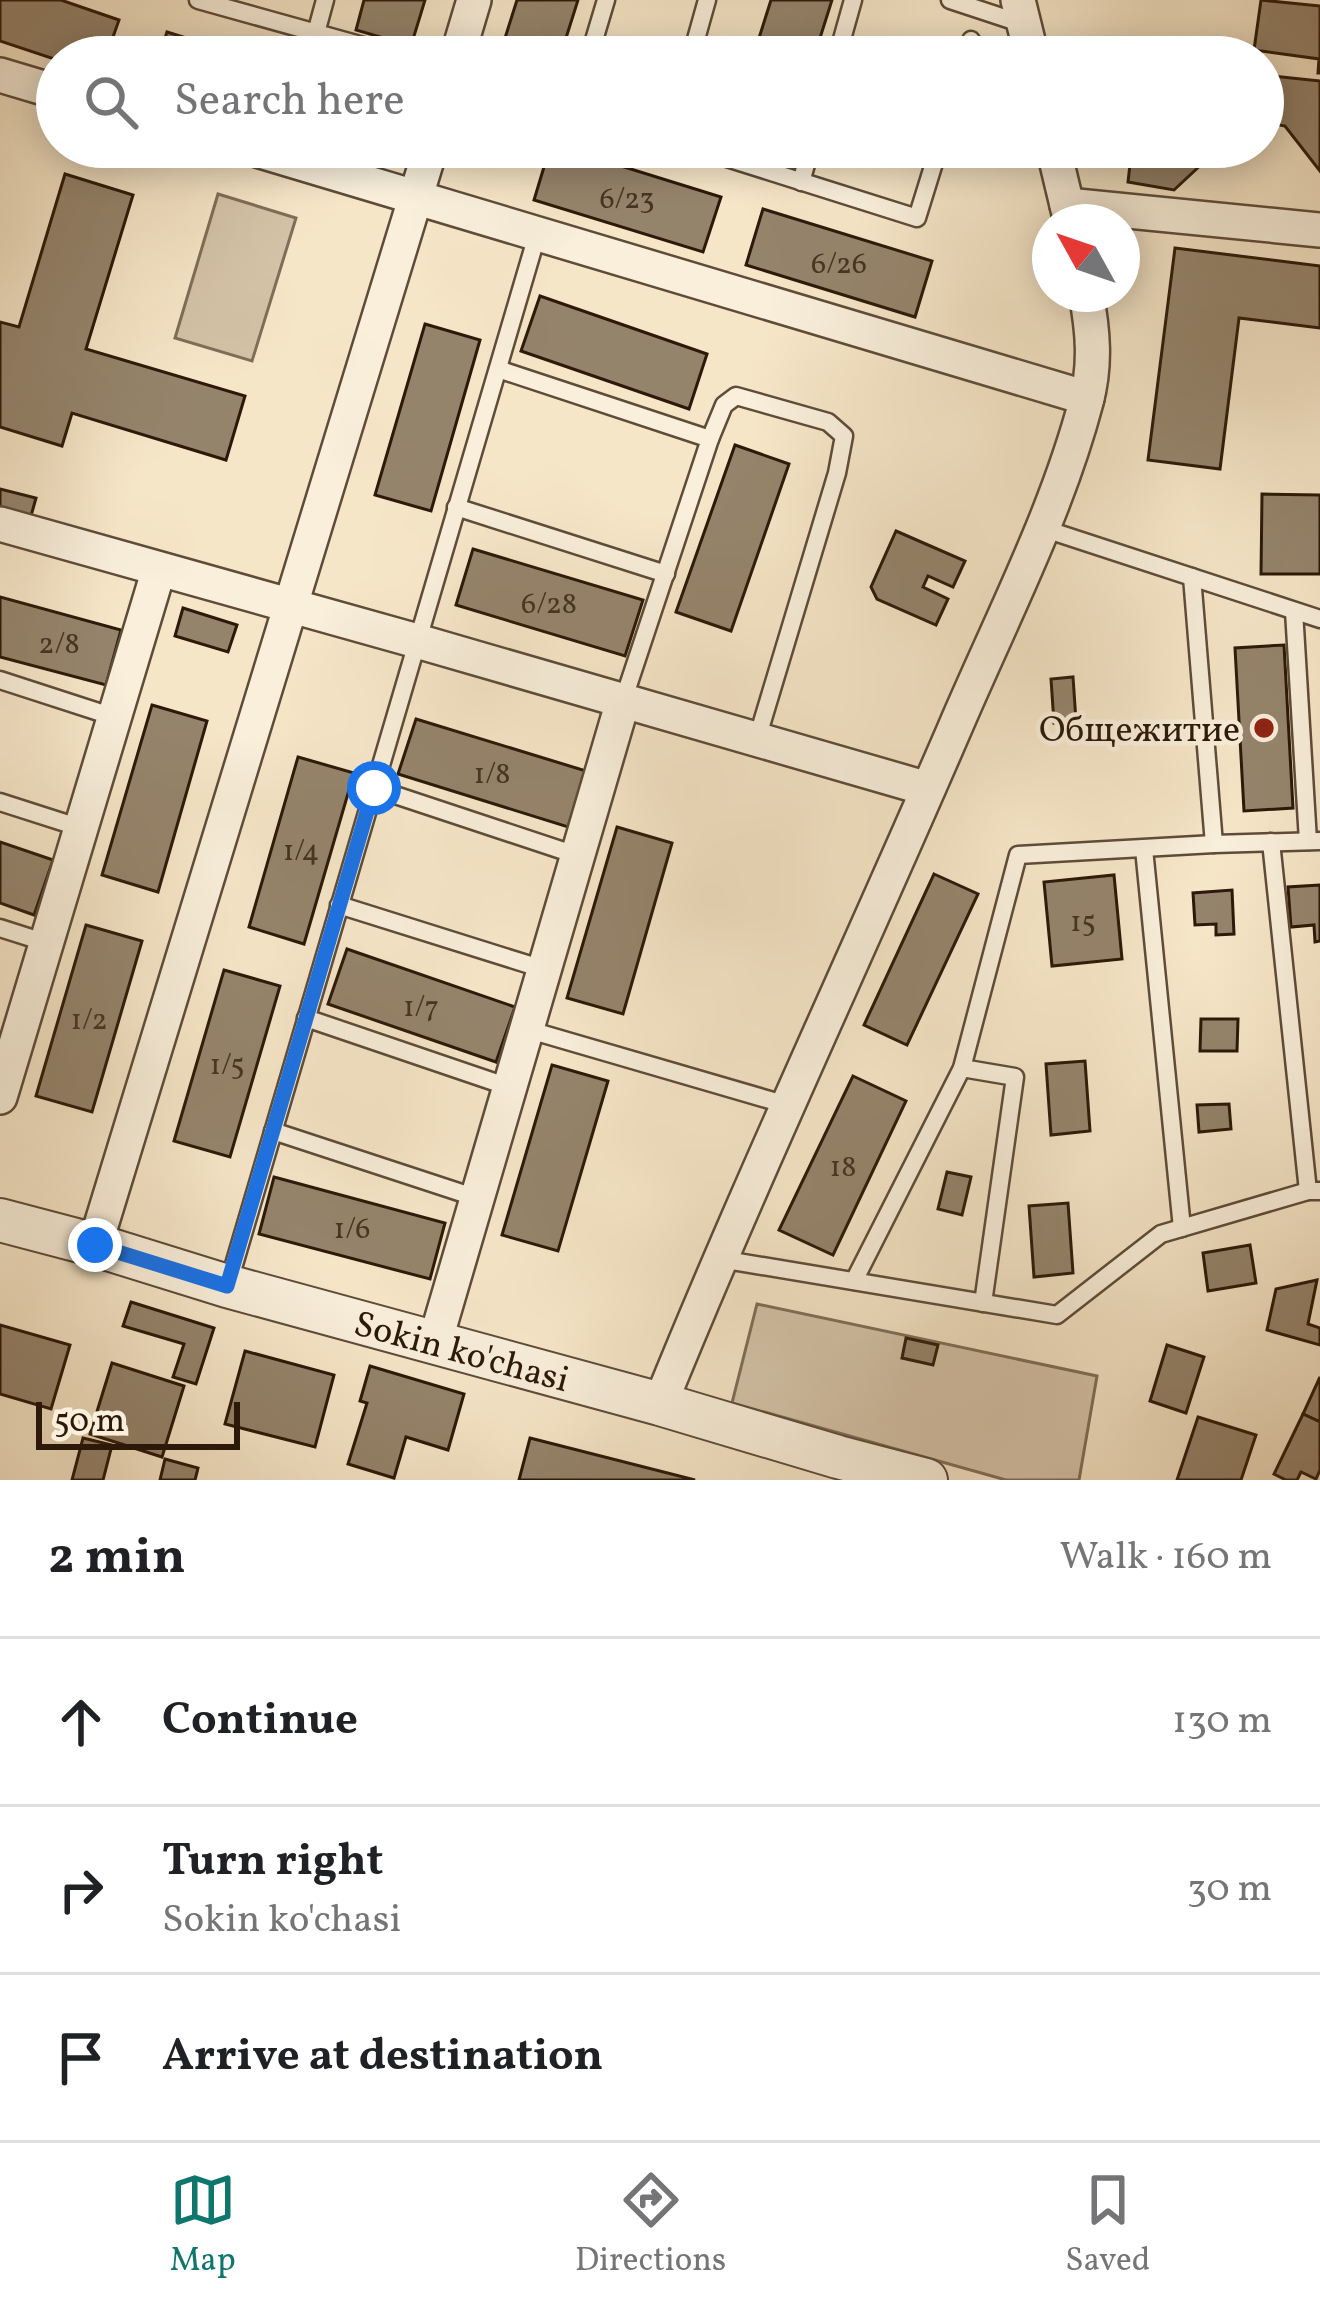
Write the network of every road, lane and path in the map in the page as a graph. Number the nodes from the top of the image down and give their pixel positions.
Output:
1 (201, 0) edge
2 (326, 0) edge
3 (474, 0) edge
4 (606, 0) edge
5 (707, 0) edge
6 (854, 0) edge
7 (950, 0) edge
8 (1024, 27) edge
9 (316, 33) junction
10 (327, 36) edge
11 (463, 36) edge
12 (596, 36) edge
13 (697, 36) edge
14 (843, 36) edge
15 (0, 75) edge
16 (36, 86) edge
17 (318, 168) edge
18 (425, 168) edge
19 (757, 168) edge
20 (805, 168) edge
21 (932, 168) edge
22 (1058, 168) edge
23 (801, 182) junction
24 (417, 197) junction
25 (1067, 204) edge
26 (1140, 219) edge
27 (1320, 230) edge
28 (538, 232) junction
29 (1089, 312) edge
30 (498, 369) junction
31 (1087, 398) junction
32 (710, 439) junction
33 (457, 507) junction
34 (0, 524) edge
35 (1042, 528) junction
36 (159, 569) junction
37 (666, 574) junction
38 (1192, 577) junction
39 (292, 607) junction
40 (1294, 611) junction
41 (1320, 619) edge
42 (417, 640) junction
43 (0, 680) edge
44 (623, 701) junction
45 (114, 717) junction
46 (757, 739) junction
47 (374, 788) junction
48 (928, 789) junction
49 (0, 802) edge
50 (81, 828) junction
51 (1314, 841) edge
52 (1271, 842) junction
53 (1214, 844) junction
54 (1144, 849) junction
55 (576, 855) junction
56 (339, 905) junction
57 (0, 928) edge
58 (46, 944) junction
59 (543, 969) junction
60 (306, 1018) junction
61 (526, 1029) junction
62 (6, 1058) edge
63 (962, 1068) junction
64 (509, 1087) junction
65 (0, 1097) edge
66 (787, 1105) junction
67 (273, 1131) junction
68 (1314, 1191) edge
69 (477, 1198) junction
70 (0, 1220) edge
71 (1182, 1228) junction
72 (95, 1245) junction
73 (719, 1259) junction
74 (854, 1281) junction
75 (227, 1286) junction
76 (983, 1303) junction
77 (435, 1342) junction
78 (660, 1404) junction
79 (833, 1468) edge
80 (926, 1480) edge

1 - 9 lane
2 - 9 lane
3 - 11 street
4 - 12 lane
5 - 13 lane
6 - 14 lane
7 - 8 lane
9 - 10 lane
15 - 16 street
17 - 24 street
18 - 24 street
19 - 23 lane
20 - 23 lane
21 - 23 lane
22 - 25 street
24 - 28 street
24 - 39 street
26 - 27 street
28 - 30 lane
28 - 31 street
29 - 31 street
30 - 32 lane
30 - 33 lane
31 - 35 street
32 - 37 lane
32 - 46 lane
33 - 37 lane
33 - 42 lane
34 - 36 street
35 - 38 lane
35 - 48 street
36 - 39 street
36 - 45 street
37 - 44 lane
38 - 40 lane
38 - 53 lane
39 - 42 street
39 - 72 street
40 - 41 lane
40 - 51 lane
42 - 44 street
42 - 47 lane
43 - 45 lane
44 - 46 street
44 - 55 street
45 - 50 street
46 - 48 street
47 - 55 lane
47 - 56 lane
48 - 66 street
49 - 50 lane
50 - 58 street
51 - 52 lane
52 - 53 lane
52 - 68 lane
53 - 54 lane
54 - 63 lane
54 - 71 lane
55 - 59 street
56 - 59 lane
56 - 60 lane
57 - 58 lane
58 - 62 street
59 - 61 street
60 - 64 lane
60 - 67 lane
61 - 64 street
61 - 66 lane
62 - 65 street
63 - 74 lane
63 - 76 lane
64 - 69 street
66 - 73 street
67 - 69 lane
67 - 75 lane
68 - 71 lane
69 - 77 street
70 - 72 street, Sokin ko'chasi
71 - 76 lane
72 - 75 street, Sokin ko'chasi
73 - 74 lane
73 - 78 street
74 - 76 lane
75 - 77 street, Sokin ko'chasi
77 - 78 street, Sokin ko'chasi
78 - 79 street, Sokin ko'chasi
79 - 80 street, Sokin ko'chasi

